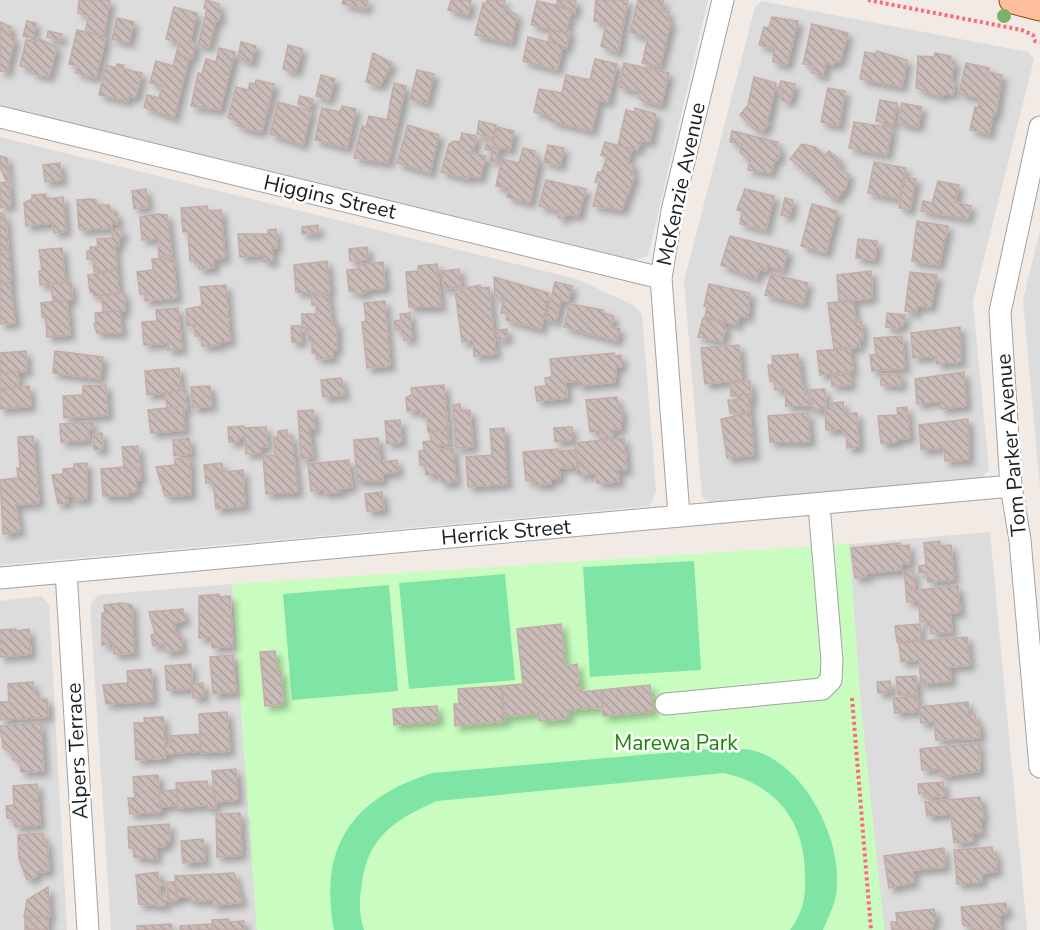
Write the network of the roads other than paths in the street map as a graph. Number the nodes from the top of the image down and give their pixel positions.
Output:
1 (723, 0) edge
2 (0, 117) edge
3 (1040, 127) edge
4 (660, 278) junction
5 (1011, 486) junction
6 (819, 505) junction
7 (679, 515) junction
8 (66, 572) junction
9 (0, 578) edge
10 (666, 704) dead end
11 (1040, 767) edge
12 (88, 930) edge

1 - 4 street, McKenzie Avenue
2 - 4 street, Higgins Street
3 - 5 street, Tom Parker Avenue
4 - 7 street, McKenzie Avenue
5 - 6 street, Herrick Street
5 - 11 street, Tom Parker Avenue
6 - 7 street, Herrick Street
6 - 10 street
7 - 8 street, Herrick Street
8 - 9 street, Herrick Street
8 - 12 street, Alpers Terrace

